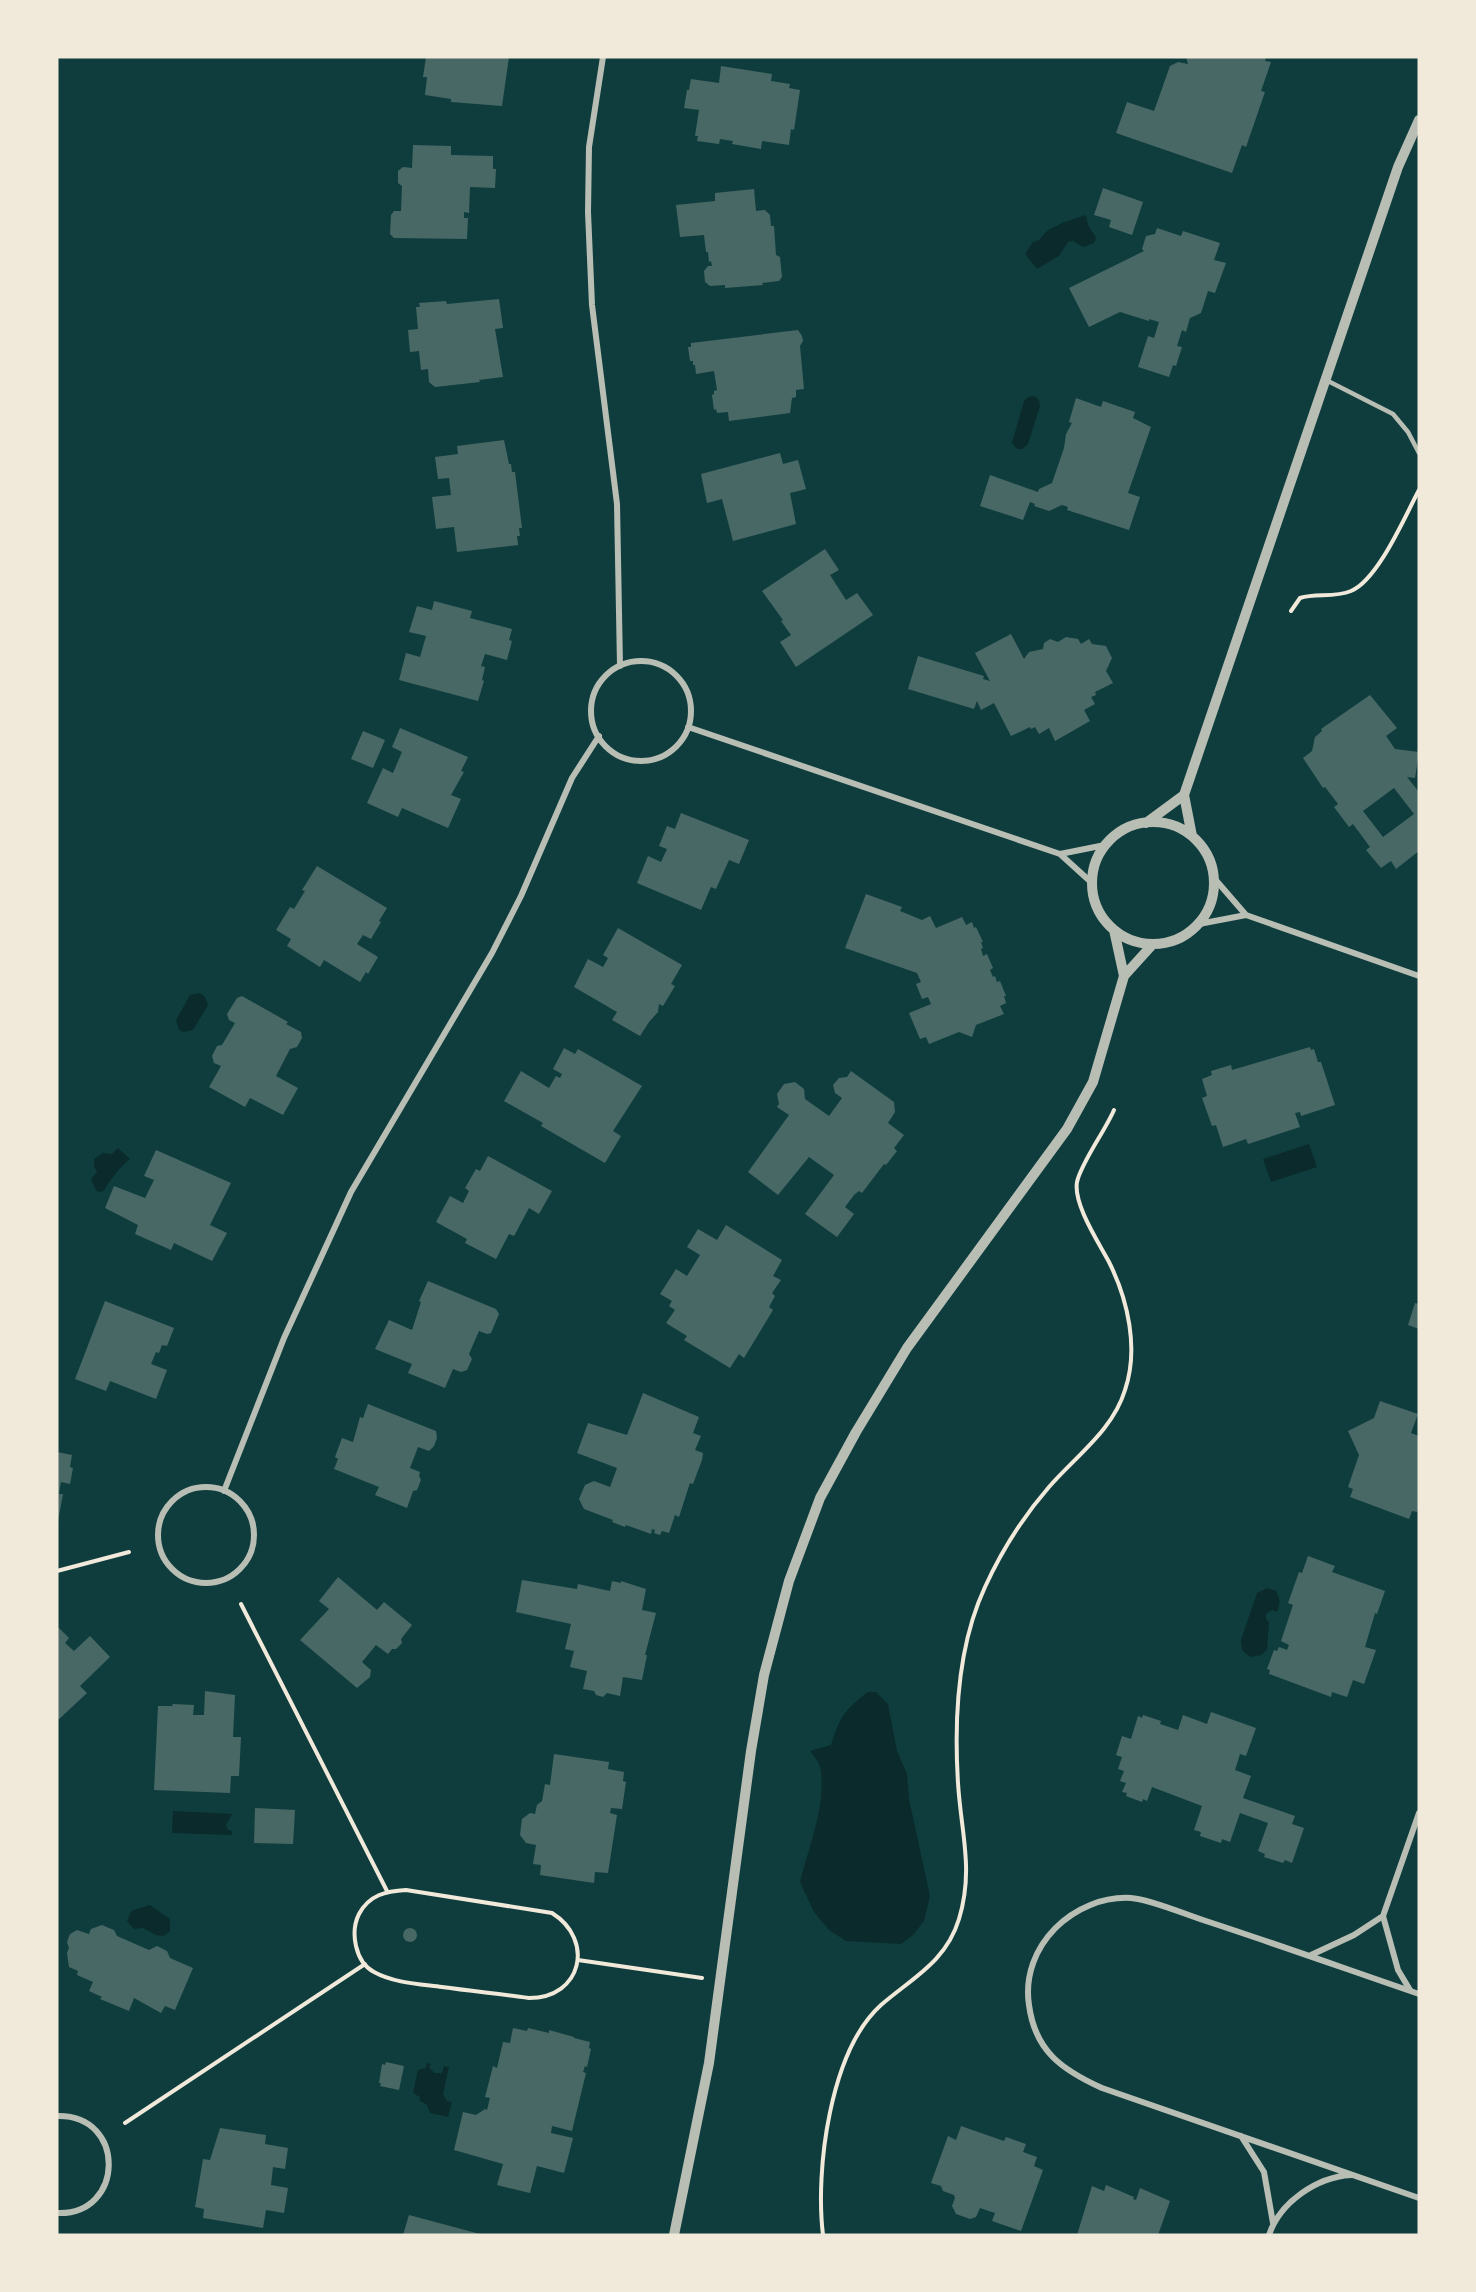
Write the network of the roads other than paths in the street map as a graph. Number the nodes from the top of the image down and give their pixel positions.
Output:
1 (603, 57) edge
2 (1419, 120) edge
3 (1326, 380) junction
4 (1419, 453) edge
5 (620, 666) junction
6 (688, 728) junction
7 (599, 736) junction
8 (1184, 795) junction
9 (1146, 823) junction
10 (1192, 836) junction
11 (1106, 845) junction
12 (1060, 854) junction
13 (1214, 878) junction
14 (1092, 883) junction
15 (1245, 915) junction
16 (1199, 924) junction
17 (1114, 930) junction
18 (1153, 944) junction
19 (1124, 975) junction
20 (1419, 976) edge
21 (224, 1491) junction
22 (1419, 1813) edge
23 (1383, 1916) junction
24 (1311, 1955) junction
25 (1410, 1991) junction
26 (1419, 1994) edge
27 (57, 2116) edge
28 (1241, 2136) junction
29 (1354, 2175) junction
30 (1419, 2198) edge
31 (57, 2214) edge
32 (1273, 2223) junction
33 (674, 2235) edge
34 (1269, 2235) edge

1 - 5 street
2 - 3 street
3 - 4 lane
3 - 8 street
5 - 6 street
5 - 7 street
6 - 7 street
6 - 12 street
7 - 21 street
8 - 9 street
8 - 10 street
9 - 10 street
9 - 11 street
10 - 13 street
11 - 12 street
11 - 14 street
12 - 14 street
13 - 15 street
13 - 16 street
14 - 17 street
15 - 16 street
15 - 20 street
16 - 18 street
17 - 18 street
17 - 19 street
18 - 19 street
19 - 33 street
21 - 21 street
22 - 23 street
23 - 24 street
23 - 25 street
24 - 25 street
24 - 28 street
25 - 26 street
27 - 31 street
28 - 29 street
28 - 32 street
29 - 30 street
29 - 32 street
32 - 34 street

